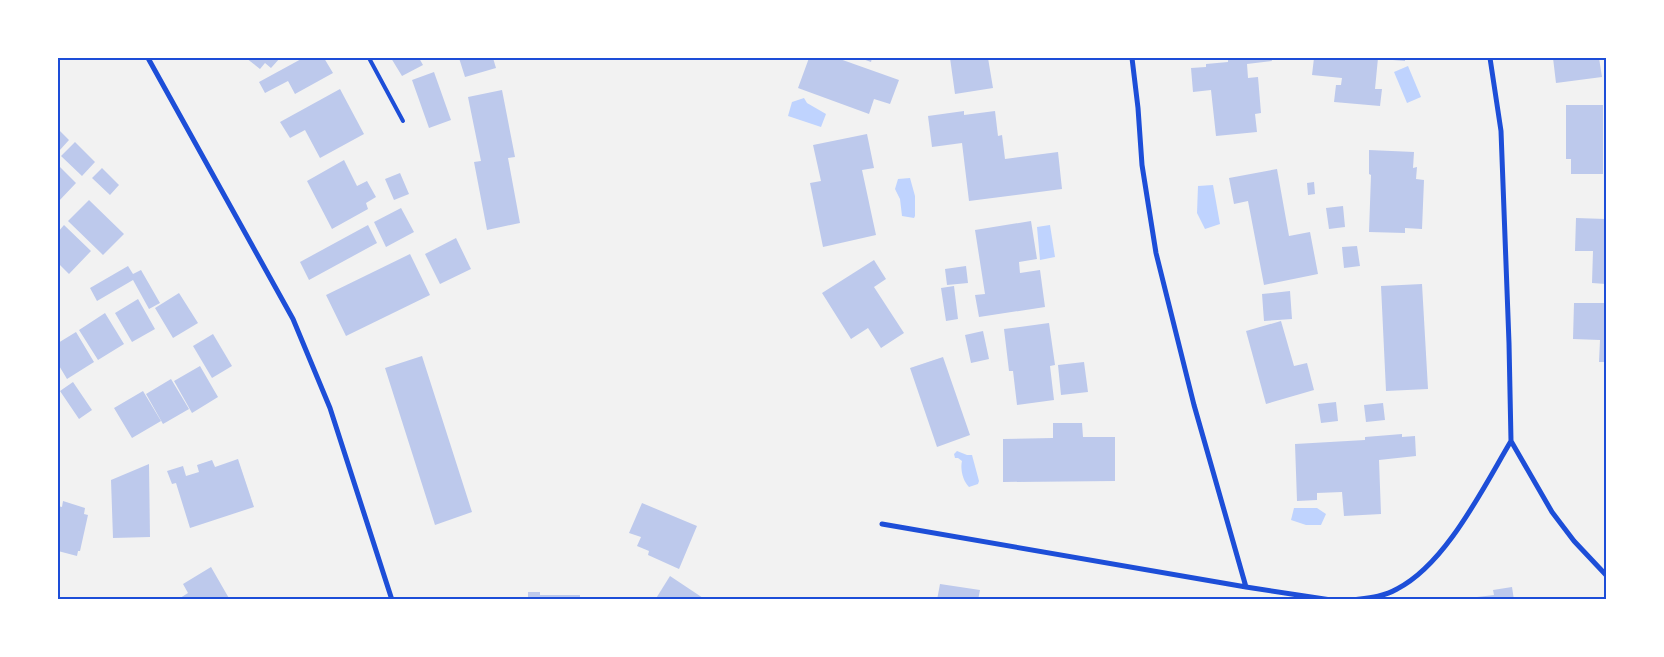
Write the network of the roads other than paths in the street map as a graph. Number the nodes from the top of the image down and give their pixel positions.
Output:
1 (148, 58) edge
2 (369, 58) edge
3 (1132, 58) edge
4 (1490, 58) edge
5 (403, 121) dead end
6 (1511, 441) junction
7 (882, 524) dead end
8 (1606, 575) edge
9 (1246, 587) junction
10 (392, 600) edge
11 (1332, 600) edge
12 (1352, 600) edge

1 - 10 street
2 - 5 lane
3 - 9 street
4 - 6 street
6 - 8 street
6 - 12 street
7 - 9 street
9 - 11 street

